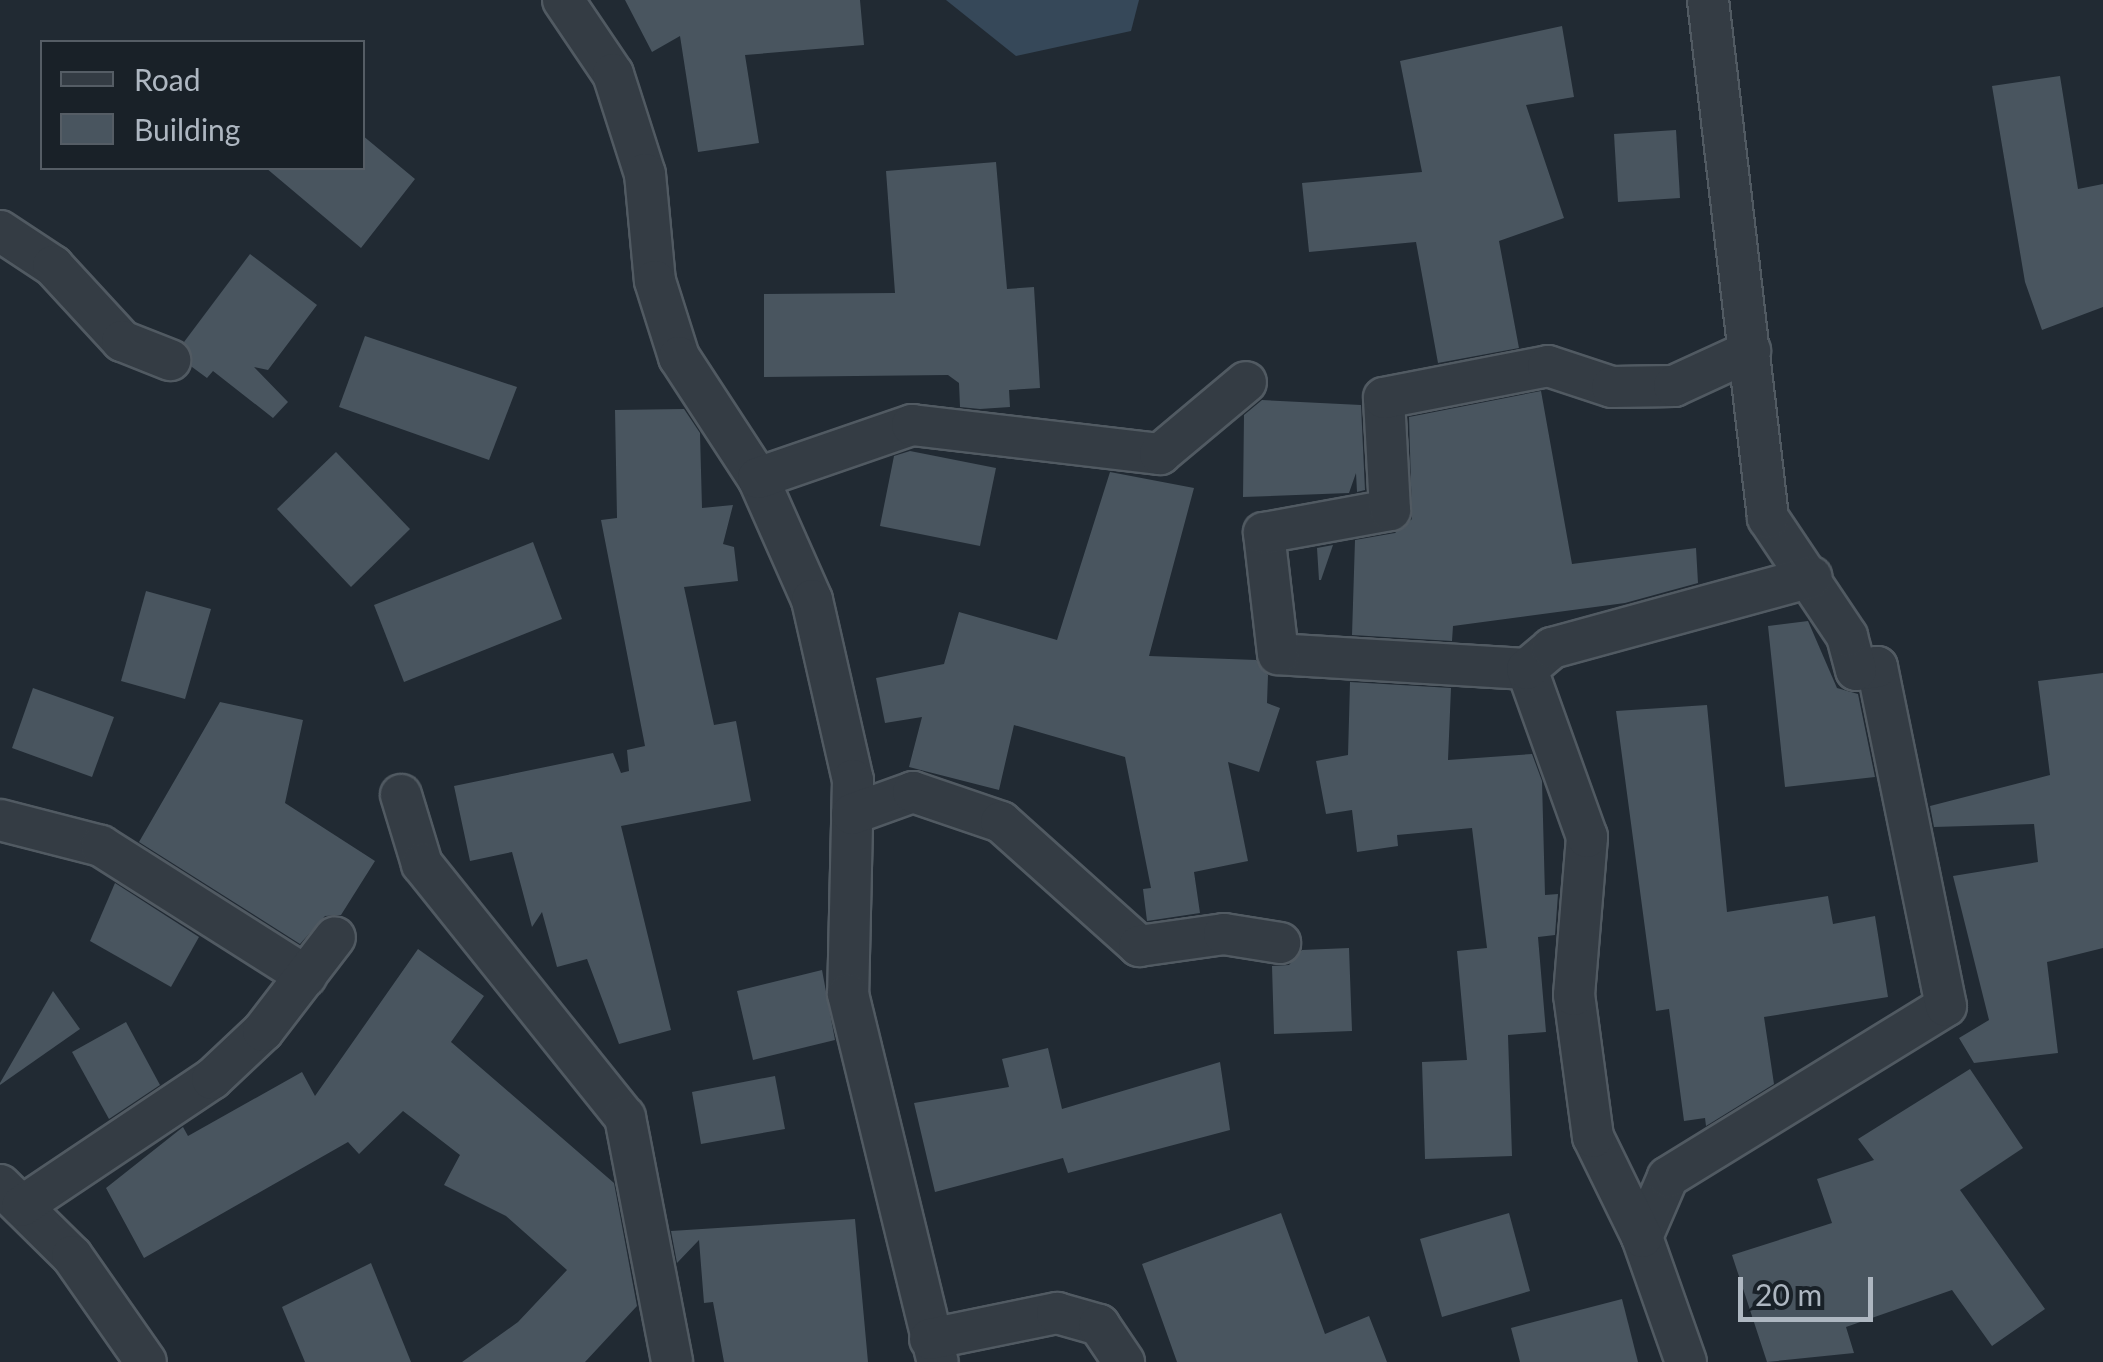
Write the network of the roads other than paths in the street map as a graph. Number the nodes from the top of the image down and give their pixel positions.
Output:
1 (563, 0) edge
2 (1708, 0) edge
3 (0, 231) edge
4 (1750, 352) junction
5 (170, 360) dead end
6 (1246, 382) dead end
7 (758, 478) junction
8 (1810, 577) junction
9 (1526, 668) junction
10 (401, 795) dead end
11 (852, 814) junction
12 (0, 820) edge
13 (335, 938) dead end
14 (1280, 942) dead end
15 (306, 976) junction
16 (11, 1195) edge
17 (1642, 1237) junction
18 (934, 1350) edge
19 (146, 1362) edge
20 (672, 1362) edge
21 (1124, 1362) edge
22 (1686, 1362) edge

1 - 7 street
2 - 4 street
3 - 5 street
4 - 8 street
4 - 9 street
6 - 7 street
7 - 11 street
8 - 9 street
8 - 17 street
9 - 17 street
10 - 20 street
11 - 14 street
11 - 18 street
12 - 15 street
13 - 15 street
15 - 16 street
16 - 19 street
17 - 22 street
18 - 21 street

